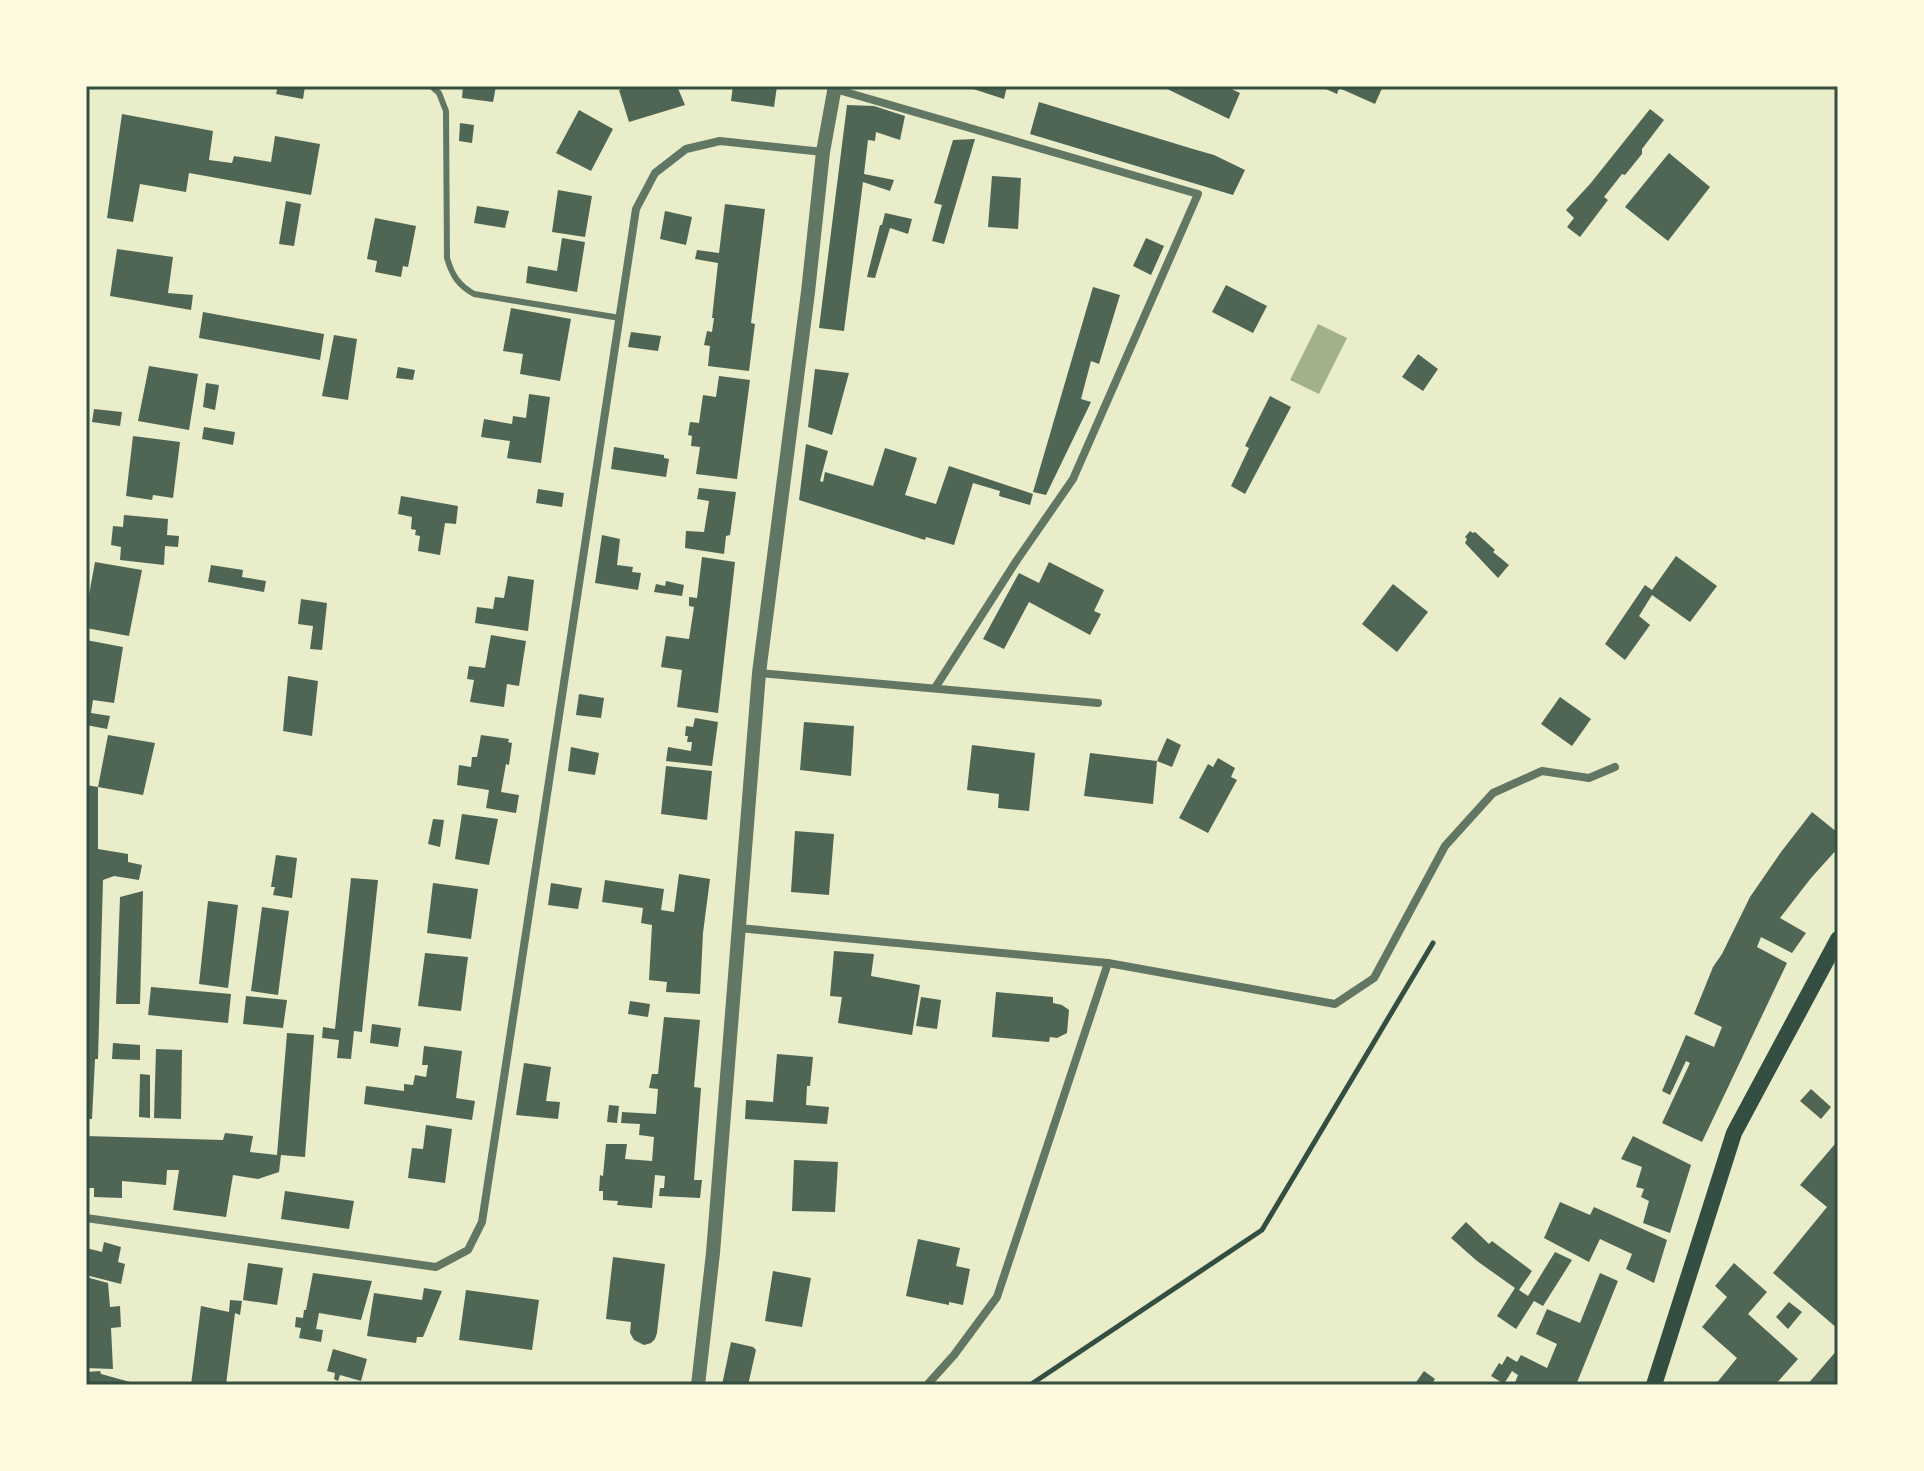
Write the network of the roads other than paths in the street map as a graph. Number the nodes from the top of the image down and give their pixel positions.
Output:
1 (431, 86) edge
2 (835, 87) edge
3 (823, 152) junction
4 (620, 318) junction
5 (759, 673) junction
6 (935, 688) junction
7 (1098, 703) dead end
8 (1615, 767) dead end
9 (739, 928) junction
10 (1838, 939) edge
11 (1108, 963) junction
12 (86, 1218) edge
13 (698, 1385) edge
14 (927, 1385) edge
15 (1654, 1385) edge

1 - 4 lane
2 - 3 street
2 - 6 street
3 - 4 street
3 - 5 street
4 - 12 street
5 - 6 street
5 - 9 street
6 - 7 street
8 - 11 street
9 - 11 street
9 - 13 street
10 - 15 main road
11 - 14 street

